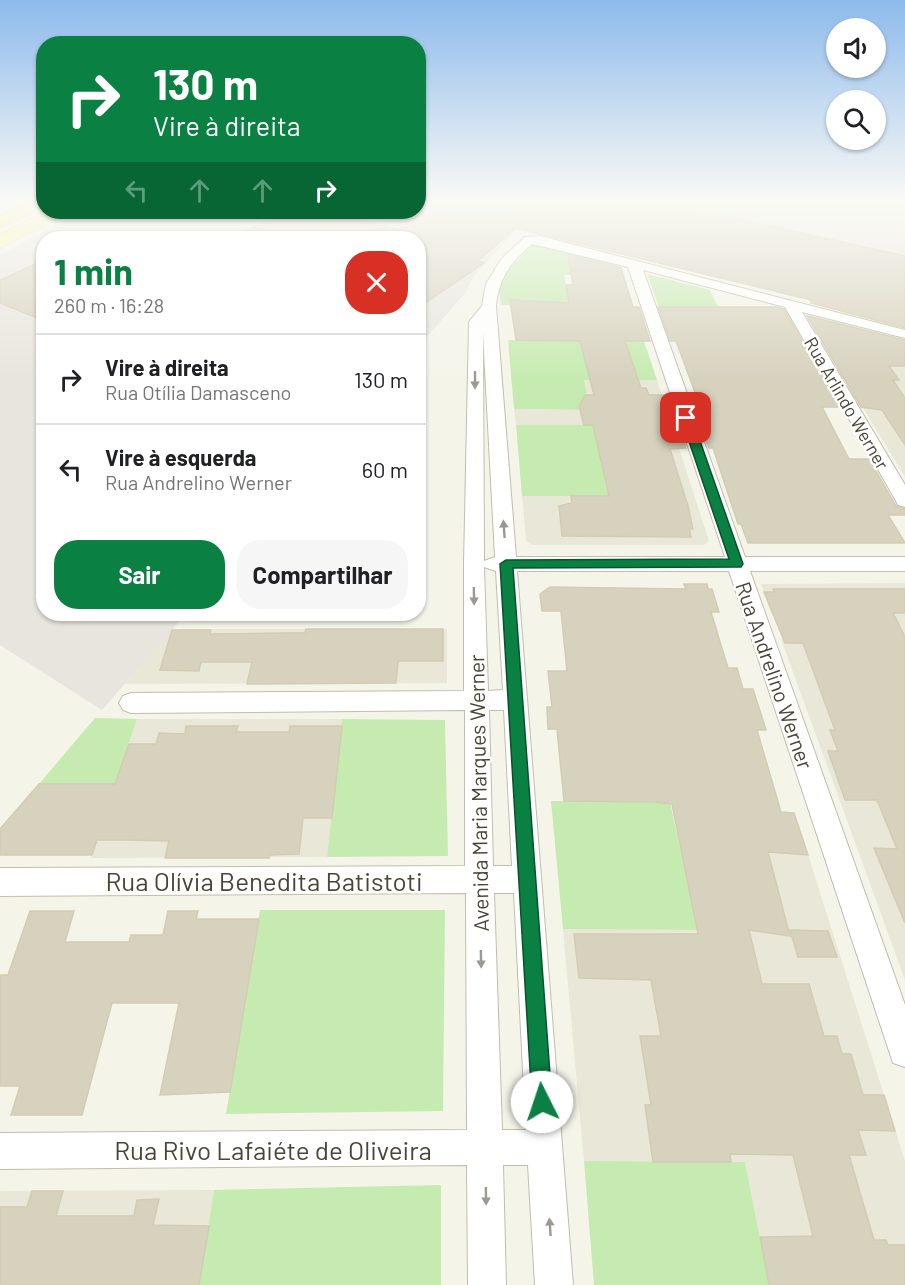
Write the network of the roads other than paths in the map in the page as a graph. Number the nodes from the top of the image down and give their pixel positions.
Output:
1 (507, 259) edge
2 (613, 259) edge
3 (633, 264) junction
4 (789, 304) junction
5 (489, 306) junction
6 (905, 334) edge
7 (905, 501) edge
8 (474, 564) junction
9 (506, 564) junction
10 (736, 564) junction
11 (905, 564) edge
12 (515, 700) junction
13 (476, 701) junction
14 (131, 703) dead end
15 (527, 879) junction
16 (480, 880) junction
17 (0, 882) edge
18 (905, 1051) edge
19 (545, 1147) junction
20 (485, 1149) junction
21 (0, 1151) edge
22 (487, 1285) edge
23 (554, 1285) edge

1 - 5 street, Avenida Maria Marques Werner
2 - 3 street, Avenida Maria Marques Werner
3 - 4 street
3 - 10 street, Rua Andrelino Werner
4 - 6 street
4 - 7 street, Rua Arlindo Werner
5 -> 8 street, Avenida Maria Marques Werner
9 -> 5 street, Avenida Maria Marques Werner
8 - 9 street
8 -> 13 street, Avenida Maria Marques Werner
9 - 10 street
9 - 12 street, Avenida Maria Marques Werner
10 - 11 street
10 - 18 street, Rua Andrelino Werner
12 - 13 street
12 - 15 street, Avenida Maria Marques Werner
13 - 14 street
13 - 16 street, Avenida Maria Marques Werner
15 - 16 street, Rua Olívia Benedita Batistoti
15 - 19 street, Avenida Maria Marques Werner
16 - 17 street, Rua Olívia Benedita Batistoti
16 -> 20 street, Avenida Maria Marques Werner
19 - 20 street, Rua Rivo Lafaiéte de Oliveira
23 -> 19 street, Avenida Maria Marques Werner
20 - 21 street, Rua Rivo Lafaiéte de Oliveira
20 -> 22 street, Avenida Maria Marques Werner

